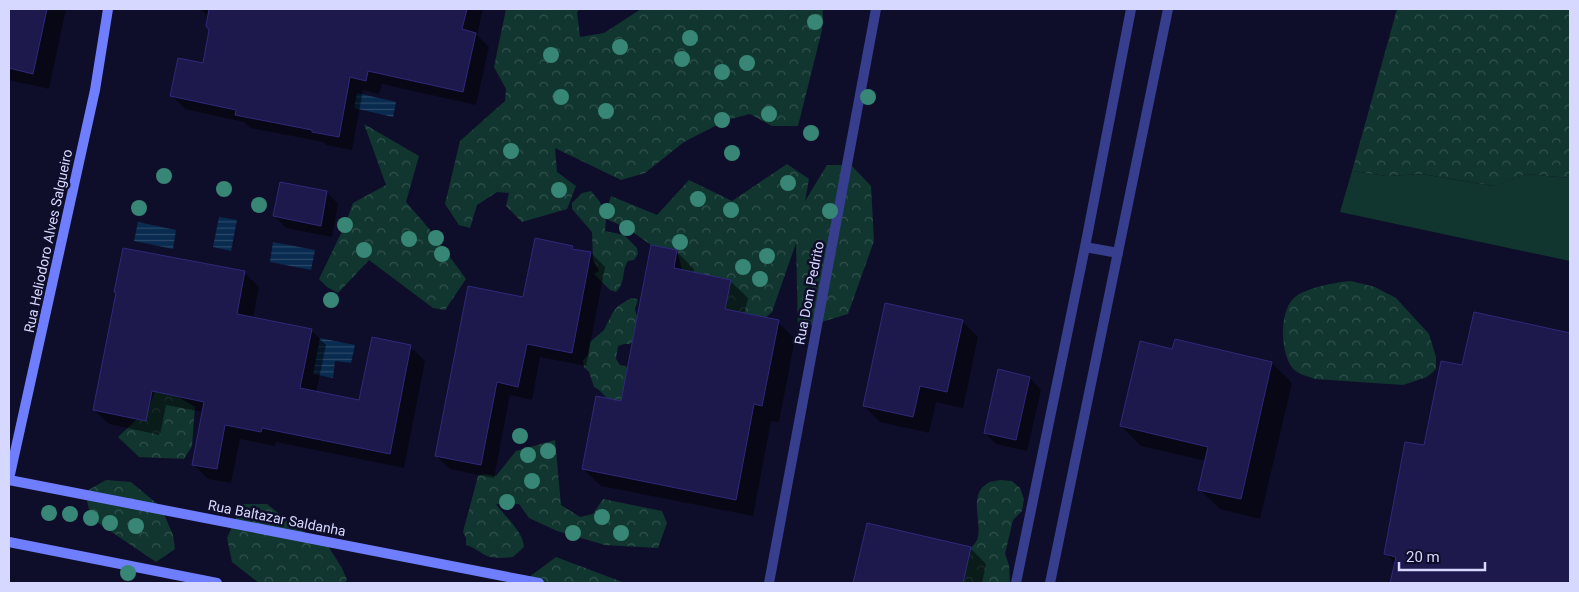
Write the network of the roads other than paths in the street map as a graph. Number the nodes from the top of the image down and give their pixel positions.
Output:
1 (108, 9) edge
2 (876, 9) edge
3 (1131, 9) edge
4 (1168, 9) edge
5 (1085, 246) junction
6 (1118, 253) junction
7 (9, 479) edge
8 (9, 542) edge
9 (217, 583) edge
10 (539, 583) edge
11 (769, 583) edge
12 (1016, 583) edge
13 (1050, 583) edge

1 - 7 main road, Rua Heliodoro Alves Salgueiro
2 - 11 street, Rua Dom Pedrito
3 - 5 street
4 - 6 street
5 - 6 street
5 - 12 street
6 - 13 street
7 - 10 main road, Rua Baltazar Saldanha
8 - 9 main road

